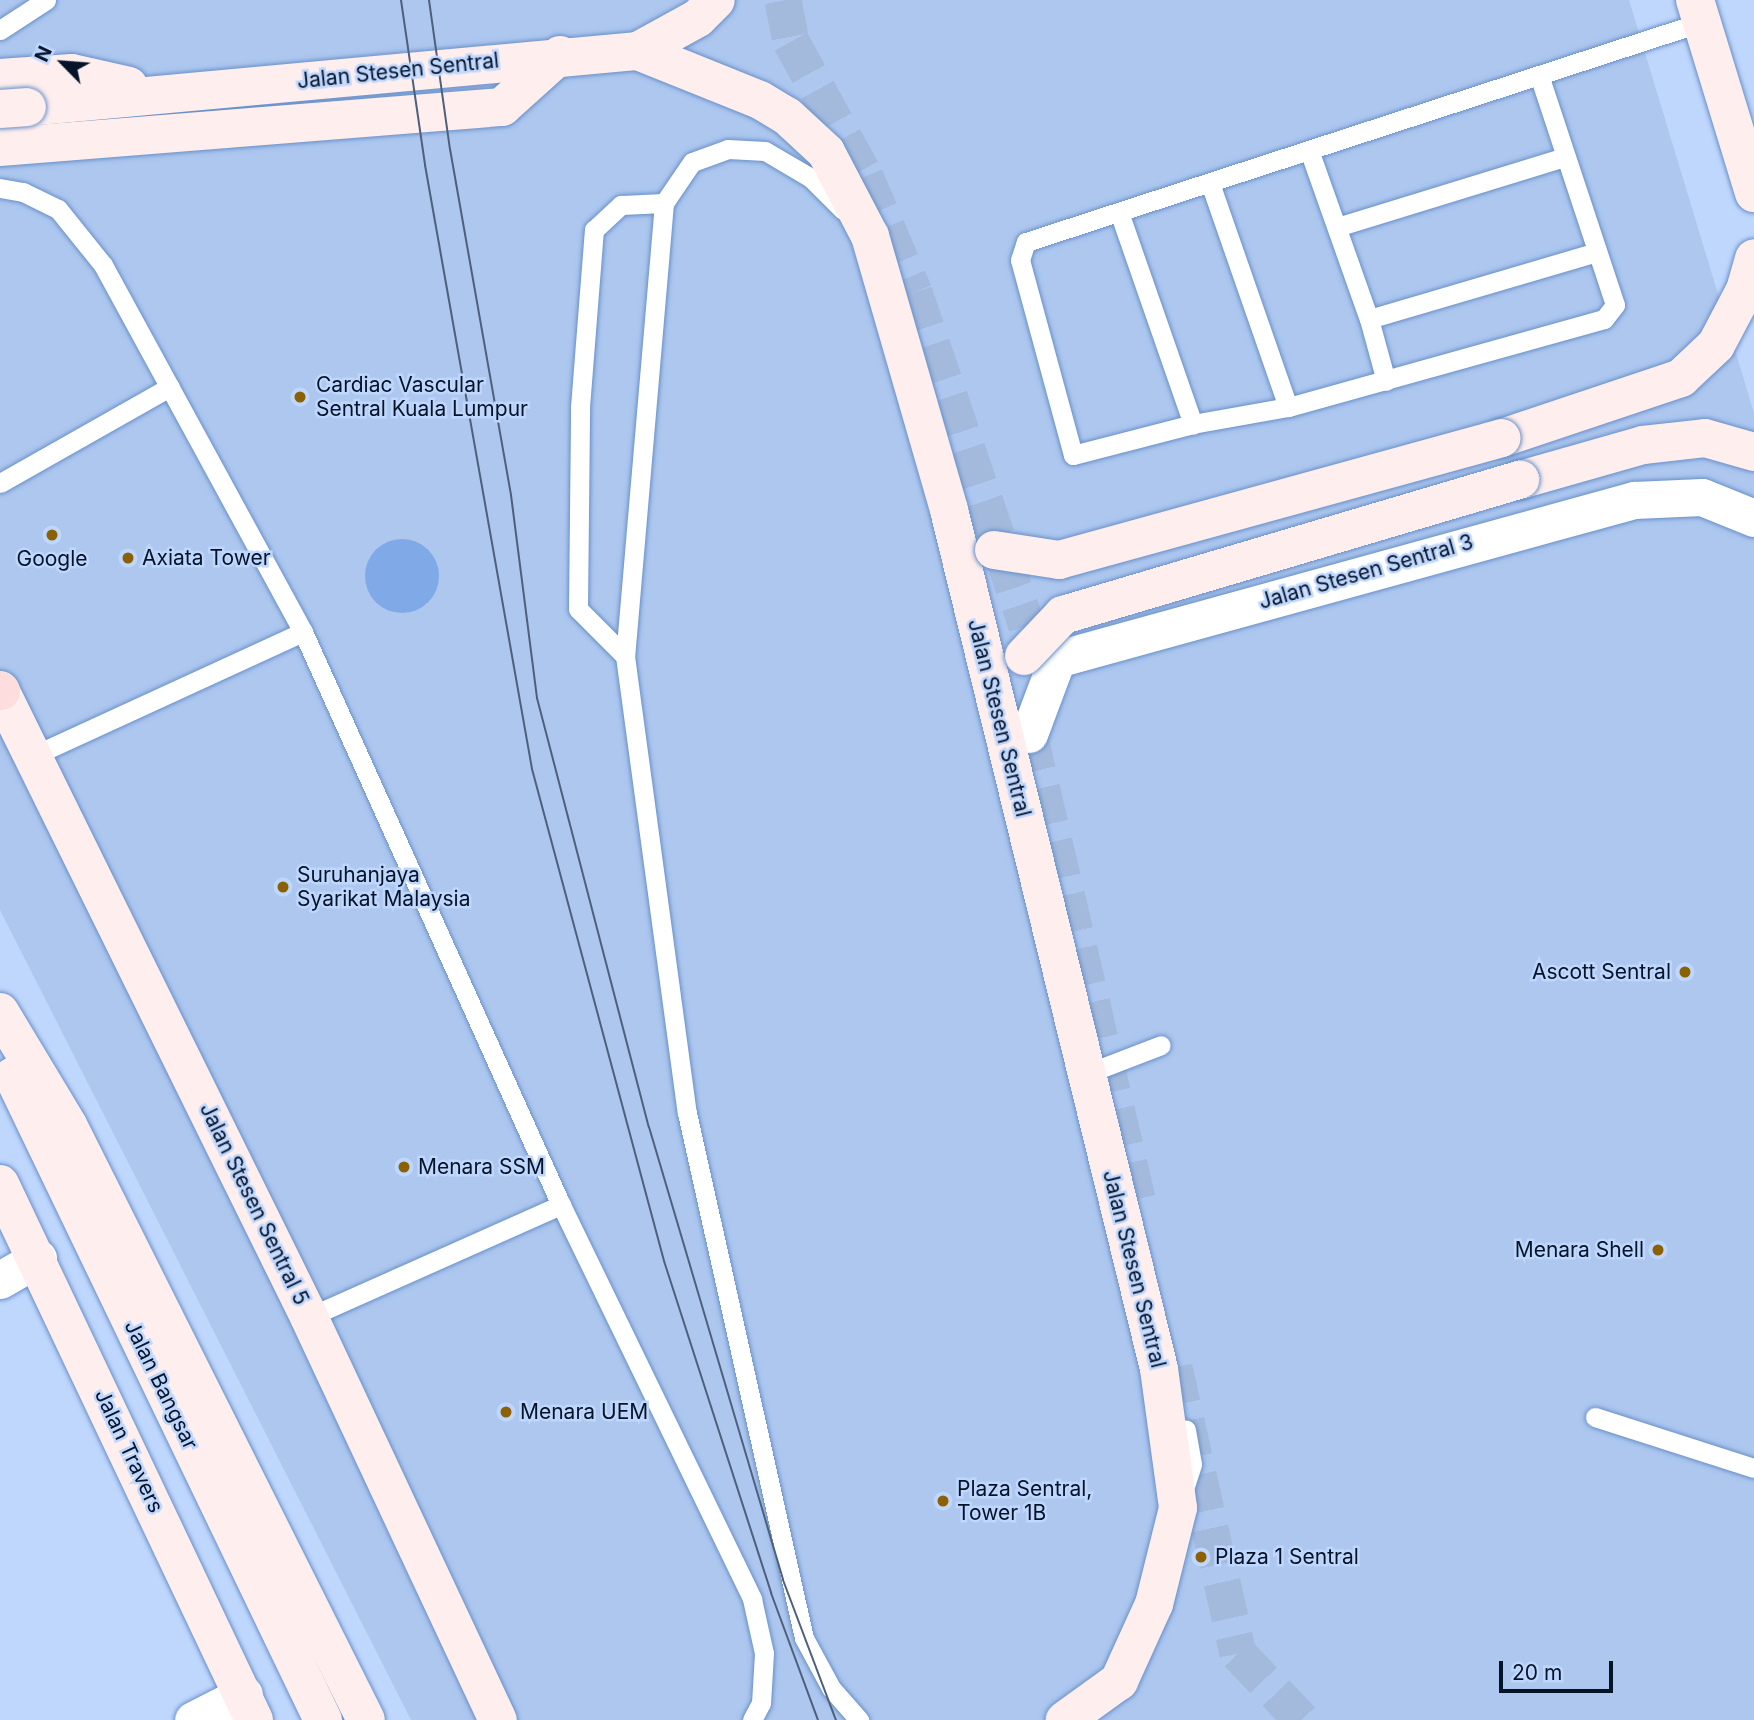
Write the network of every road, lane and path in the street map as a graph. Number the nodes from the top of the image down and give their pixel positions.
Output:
1 (46, 0) edge
2 (716, 0) edge
3 (1698, 11) edge
4 (0, 30) edge
5 (638, 51) junction
6 (560, 55) junction
7 (1539, 75) junction
8 (0, 78) edge
9 (159, 94) junction
10 (14, 108) edge
11 (0, 147) edge
12 (1309, 150) junction
13 (1565, 157) junction
14 (1210, 183) junction
15 (0, 188) edge
16 (1754, 193) edge
17 (664, 203) junction
18 (1119, 212) junction
19 (1337, 227) junction
20 (870, 236) junction
21 (1597, 252) junction
22 (1754, 258) edge
23 (1369, 319) junction
24 (1386, 381) junction
25 (170, 387) junction
26 (1288, 407) junction
27 (1194, 424) junction
28 (1754, 452) edge
29 (0, 483) edge
30 (949, 510) junction
31 (1754, 518) edge
32 (303, 632) junction
33 (625, 656) junction
34 (0, 691) edge
35 (1015, 731) junction
36 (35, 755) junction
37 (0, 1012) edge
38 (1161, 1045) dead end
39 (0, 1049) edge
40 (1086, 1074) junction
41 (0, 1184) edge
42 (561, 1205) junction
43 (38, 1258) junction
44 (0, 1280) edge
45 (309, 1317) junction
46 (1595, 1417) dead end
47 (1754, 1468) edge
48 (249, 1707) edge
49 (193, 1720) edge
50 (323, 1720) edge
51 (366, 1720) edge
52 (498, 1720) edge
53 (752, 1720) edge
54 (859, 1720) edge
55 (1065, 1720) edge

1 - 4 lane
2 - 5 street, Jalan Stesen Sentral
3 - 7 lane
3 - 16 street
5 - 6 street, Jalan Stesen Sentral
5 - 20 street, Jalan Stesen Sentral
6 - 9 street, Jalan Stesen Sentral
6 - 11 street
7 - 12 lane
7 - 13 lane
8 - 9 street, Jalan Stesen Sentral
9 - 10 street, Jalan Stesen Sentral
12 - 14 lane
12 - 19 lane
13 - 19 lane
13 - 21 lane
14 - 18 lane
14 - 26 lane
15 - 25 lane
17 - 20 lane
17 - 33 lane
17 - 33 lane
18 - 27 lane
18 - 27 lane
19 - 23 lane
20 - 30 street, Jalan Stesen Sentral
21 - 23 lane
21 - 24 lane
22 - 30 street, bridge
23 - 24 lane
24 - 26 lane
25 - 29 lane
25 - 32 lane
26 - 27 lane
28 - 35 street, bridge
30 - 35 street, Jalan Stesen Sentral
31 - 35 street, Jalan Stesen Sentral 3
32 - 36 lane
32 - 42 lane
33 - 54 lane
34 - 36 street, Jalan Stesen Sentral 5
35 - 40 street, Jalan Stesen Sentral
36 - 45 street, Jalan Stesen Sentral 5
37 - 51 street
38 - 40 lane
39 - 50 street, Jalan Bangsar
40 - 55 street, Jalan Stesen Sentral
41 - 43 street, Jalan Travers
42 - 45 lane
42 - 53 lane
43 - 44 street
43 - 48 street, Jalan Travers
45 - 52 street, Jalan Stesen Sentral 5
46 - 47 lane
48 - 49 street

